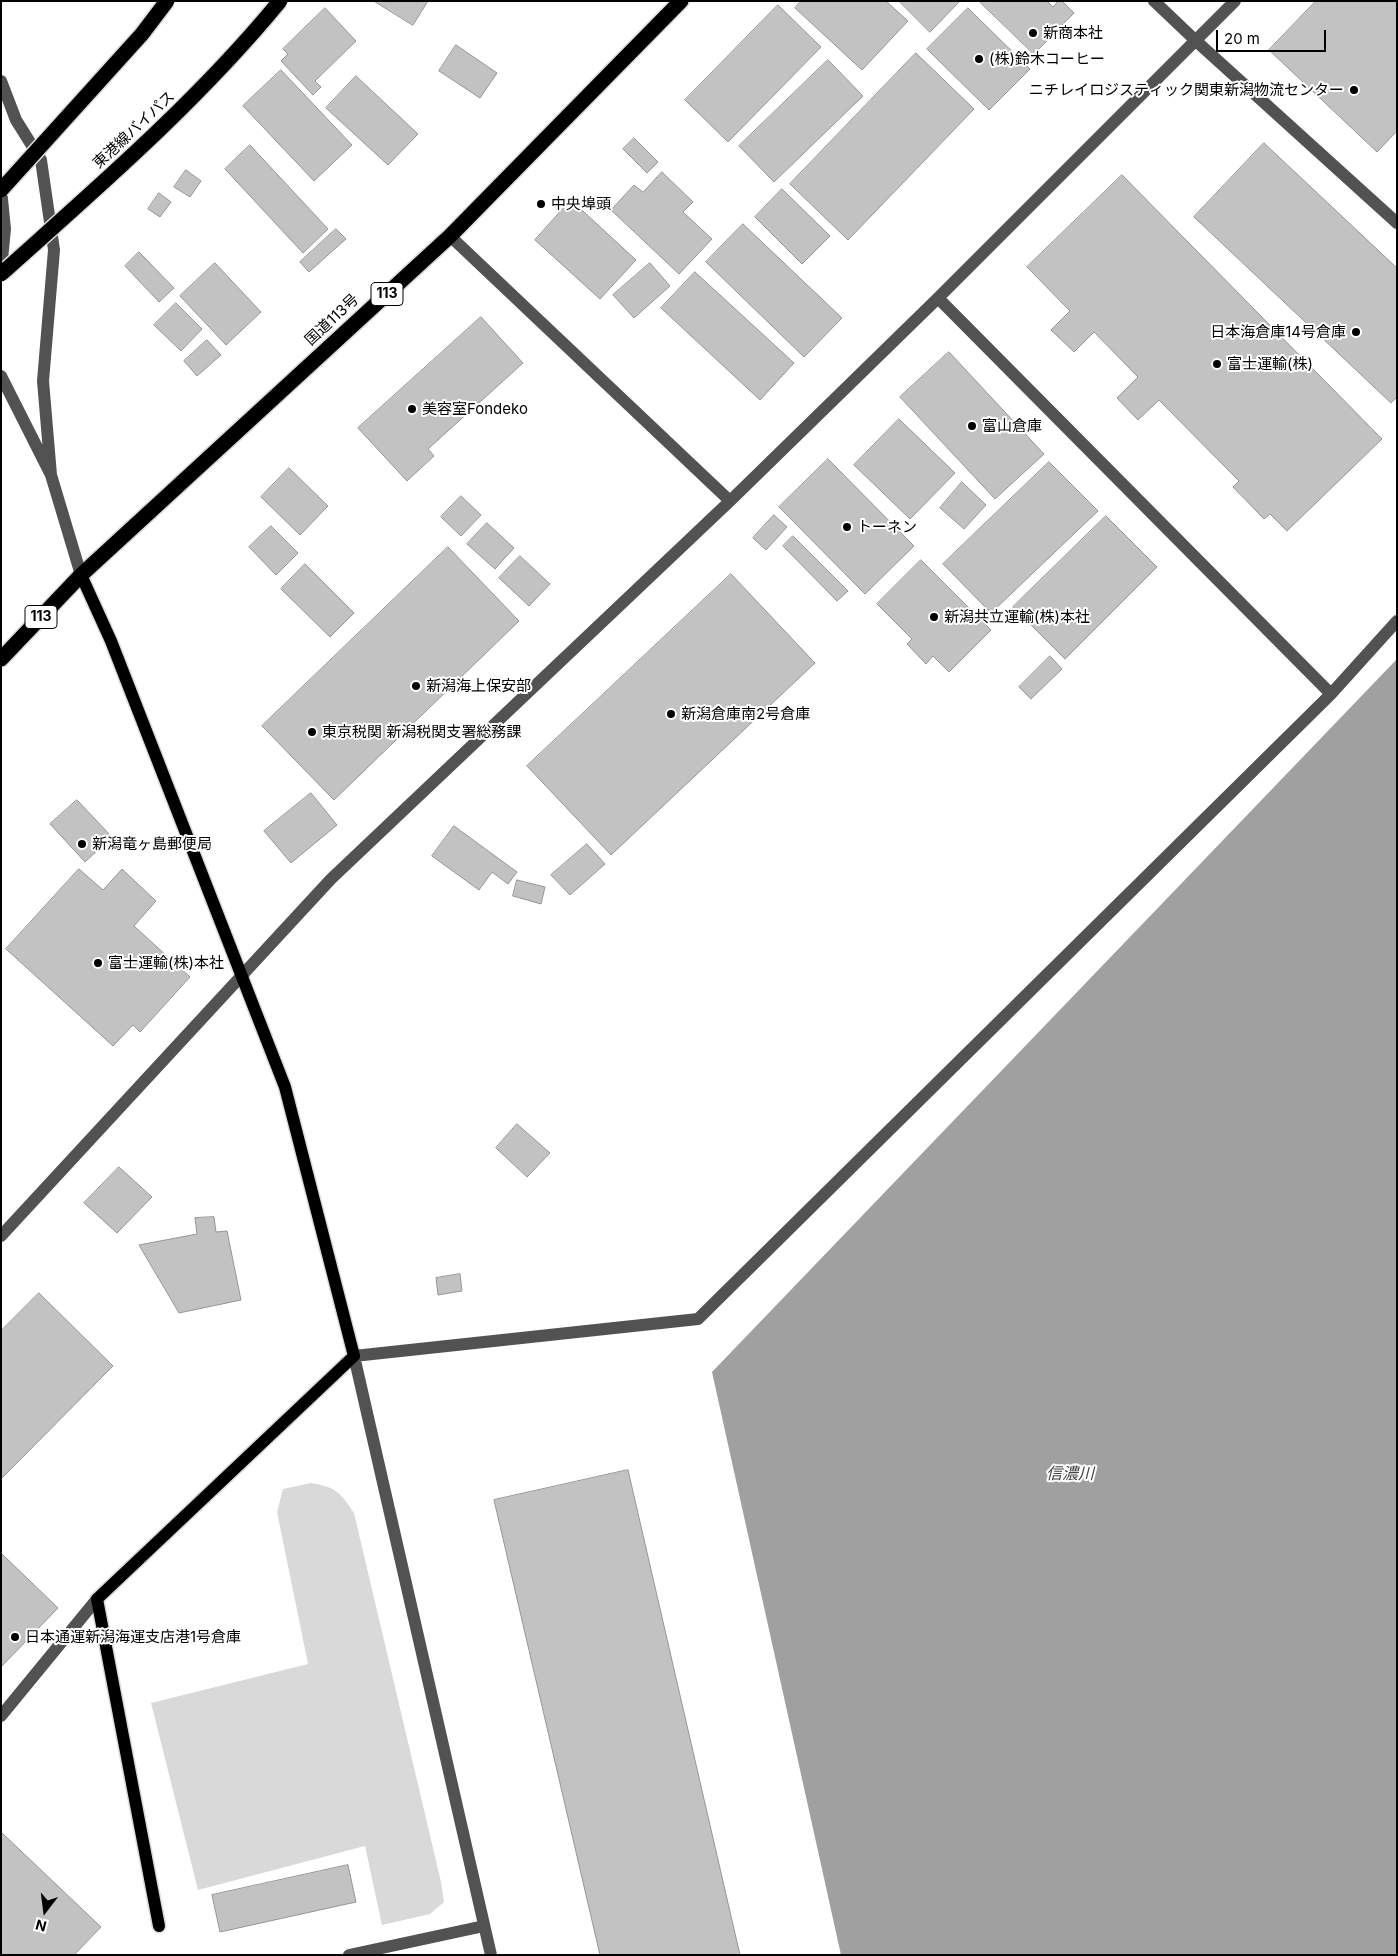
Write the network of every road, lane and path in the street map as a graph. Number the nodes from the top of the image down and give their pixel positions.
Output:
1 (166, 1) edge
2 (280, 1) edge
3 (681, 1) edge
4 (1154, 1) edge
5 (1235, 1) edge
6 (1195, 40) junction
7 (1, 81) edge
8 (1, 190) edge
9 (1397, 223) edge
10 (450, 236) junction
11 (1, 270) edge
12 (1, 274) edge
13 (938, 298) junction
14 (1, 376) edge
15 (51, 475) junction
16 (730, 501) junction
17 (81, 575) junction
18 (1397, 621) edge
19 (1, 659) edge
20 (1330, 694) junction
21 (242, 976) junction
22 (1, 1236) edge
23 (354, 1356) junction
24 (98, 1600) junction
25 (1, 1716) edge
26 (159, 1926) dead end
27 (484, 1926) junction
28 (348, 1955) edge
29 (492, 1955) edge

1 - 8 highway, bridge
2 - 12 highway, 東港線バイパス, bridge
3 - 10 highway, 国道113号 / 113
4 - 6 street
5 - 6 street
6 - 9 street
6 - 13 street
7 - 15 street
8 - 11 street
10 - 16 street
10 - 17 highway, 国道113号 / 113
13 - 16 street
13 - 20 street
14 - 15 street
15 - 17 street
16 - 21 street
17 - 19 highway, 国道113号 / 113
17 - 21 main road
18 - 20 street
20 - 23 street
21 - 22 street
21 - 23 main road
23 - 24 main road
23 - 27 street
24 - 25 street
24 - 26 main road
27 - 28 street
27 - 29 street

